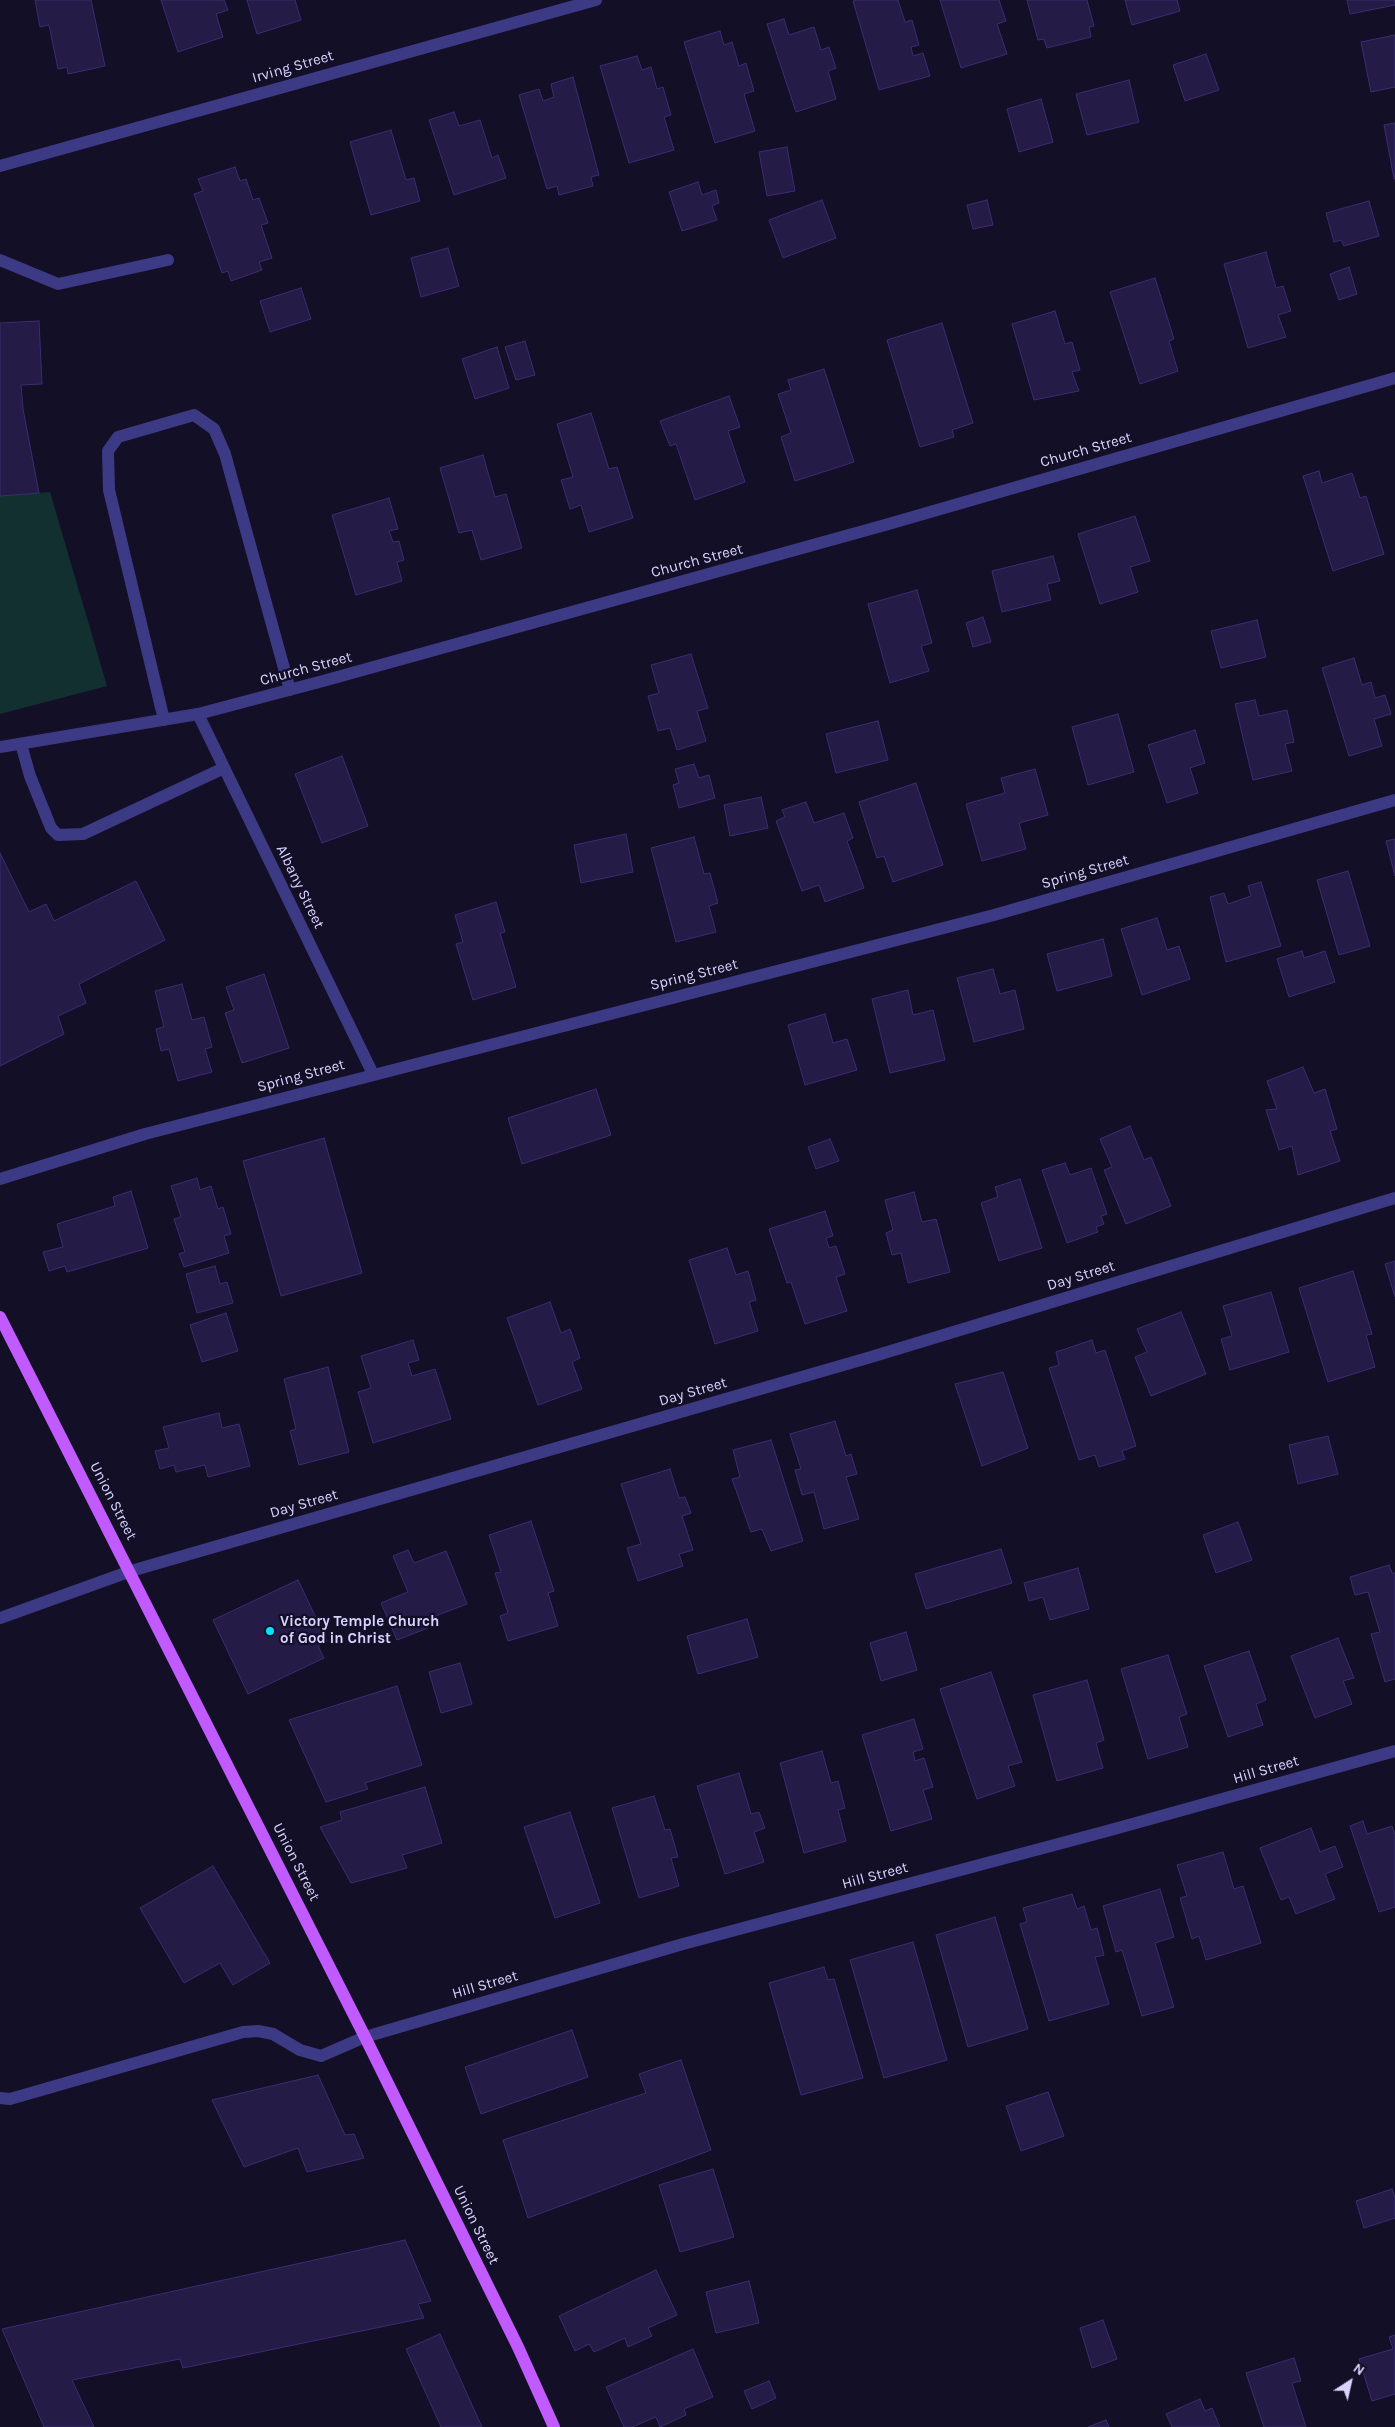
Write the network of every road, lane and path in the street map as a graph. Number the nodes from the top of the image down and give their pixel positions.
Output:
1 (596, 0) edge
2 (0, 166) edge
3 (0, 260) edge
4 (168, 260) dead end
5 (1395, 378) edge
6 (290, 690) junction
7 (198, 714) junction
8 (164, 720) junction
9 (21, 744) junction
10 (0, 747) edge
11 (224, 768) junction
12 (1395, 800) edge
13 (373, 1074) junction
14 (0, 1179) edge
15 (1395, 1198) edge
16 (0, 1317) edge
17 (131, 1571) junction
18 (0, 1618) edge
19 (1395, 1751) edge
20 (365, 2037) junction
21 (0, 2098) edge
22 (554, 2427) edge

1 - 2 street, Irving Street
3 - 4 street
5 - 6 street, Church Street
6 - 7 street, Church Street
6 - 8 street
7 - 8 street, Church Street
7 - 11 street, Albany Street
8 - 9 street, Church Street
9 - 10 street, Church Street
9 - 11 street
11 - 13 street, Albany Street
12 - 13 street, Spring Street
13 - 14 street, Spring Street
15 - 17 street, Day Street
16 - 17 main road, Union Street
17 - 18 street, Day Street
17 - 20 main road, Union Street
19 - 20 street, Hill Street
20 - 21 street, Hill Street
20 - 22 main road, Union Street

